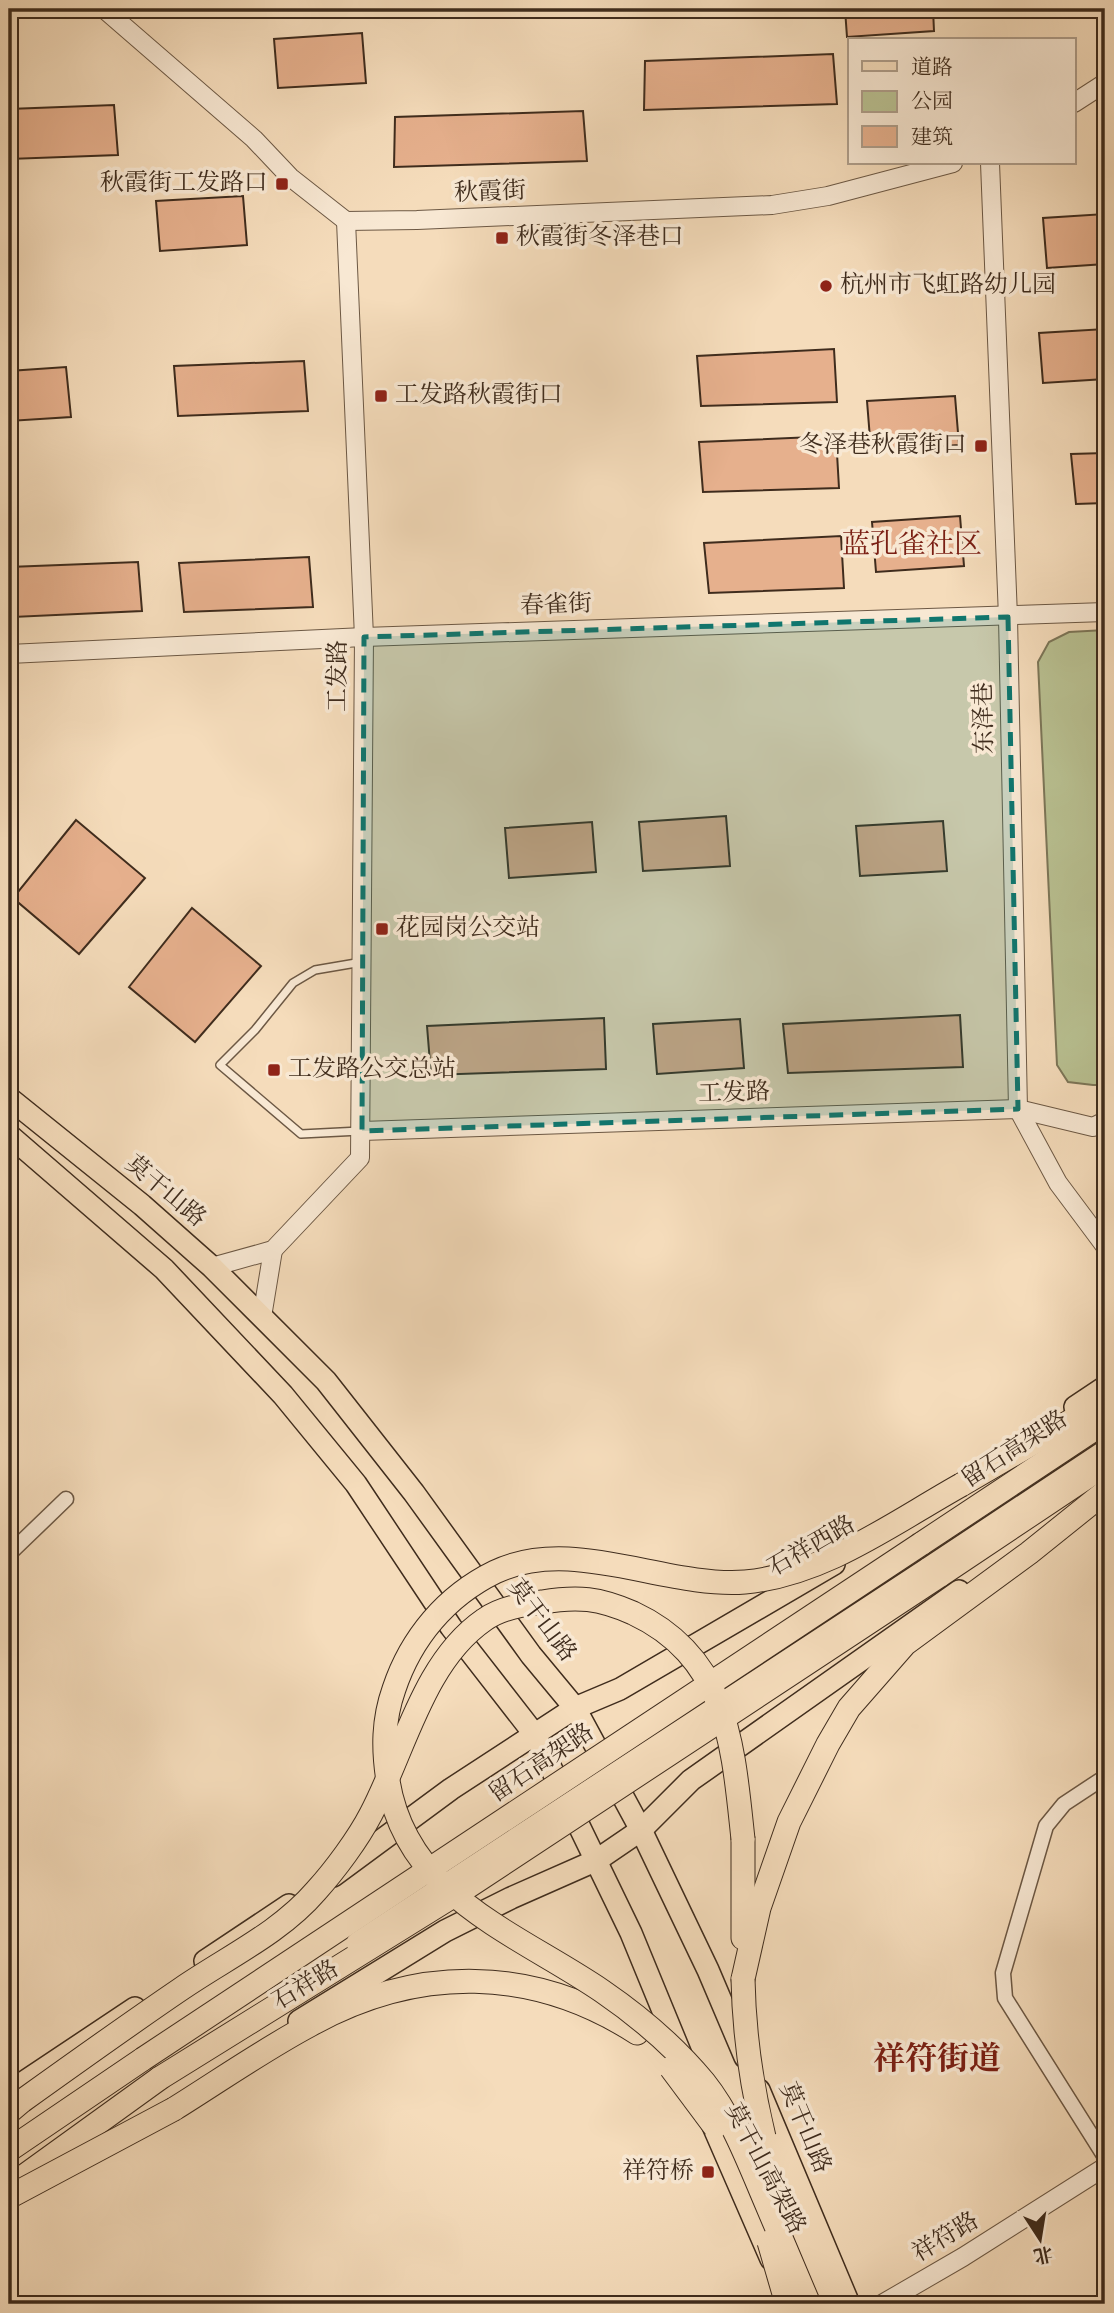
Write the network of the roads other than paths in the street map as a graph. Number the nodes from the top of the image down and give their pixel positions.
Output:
1 (104, 9) edge
2 (1105, 82) edge
3 (1076, 102) edge
4 (949, 164) edge
5 (990, 164) edge
6 (346, 221) junction
7 (1105, 612) edge
8 (1008, 617) junction
9 (364, 637) junction
10 (9, 654) edge
11 (362, 962) junction
12 (9, 1098) edge
13 (1018, 1109) junction
14 (1105, 1121) edge
15 (362, 1131) junction
16 (9, 1135) edge
17 (1105, 1246) edge
18 (273, 1251) junction
19 (212, 1267) junction
20 (262, 1317) junction
21 (1105, 1387) edge
22 (1105, 1401) edge
23 (1105, 1424) edge
24 (1105, 1451) edge
25 (1105, 1465) edge
26 (1105, 1492) edge
27 (66, 1499) dead end
28 (9, 1554) edge
29 (922, 1560) junction
30 (575, 1708) junction
31 (535, 1735) junction
32 (1105, 1777) edge
33 (641, 1830) junction
34 (597, 1860) junction
35 (743, 1979) junction
36 (149, 2070) junction
37 (9, 2092) edge
38 (9, 2112) edge
39 (9, 2150) edge
40 (1105, 2157) edge
41 (9, 2158) edge
42 (1105, 2167) edge
43 (9, 2178) edge
44 (9, 2187) edge
45 (9, 2197) edge
46 (9, 2206) edge
47 (767, 2235) junction
48 (789, 2304) edge
49 (808, 2304) edge
50 (833, 2304) edge
51 (849, 2304) edge
52 (882, 2304) edge

1 - 6 street
2 - 3 street
4 - 6 street, 秋霞街
5 - 8 street, 东泽巷
6 - 9 street, 工发路
7 - 8 street, 春雀街
8 - 9 street, 春雀街
8 - 13 street, 东泽巷
9 - 10 street, 春雀街
9 - 11 street, 工发路
11 - 15 street, 工发路
11 - 15 lane
12 - 19 main road, 莫干山路
13 - 14 street, 工发路
13 - 15 street, 工发路
13 - 17 street, 东泽巷
15 - 18 street, 工发路
16 - 31 main road
18 - 19 street
18 - 20 street
19 - 20 main road, 莫干山路
20 - 30 main road, 莫干山路
21 - 30 main road, 石祥西路
22 - 49 highway, bridge
23 - 29 main road
23 - 39 highway, 留石高架路, bridge
24 - 29 main road
25 - 44 highway, bridge
26 - 33 main road
26 - 35 highway
27 - 28 street
29 - 36 main road, bridge
30 - 31 main road, 石祥西路
30 - 33 main road, 莫干山路
31 - 34 main road
31 - 37 main road
32 - 40 street
33 - 34 main road, 石祥路
33 - 51 main road, 莫干山路
34 - 46 main road, 石祥路
34 - 48 main road
35 - 38 highway, bridge
35 - 50 highway, 莫干山高架路, bridge
36 - 41 main road
36 - 43 main road
42 - 52 street, 祥符路
45 - 47 highway, 莫干山高架路, bridge
47 - 48 highway, bridge
47 - 49 highway, 莫干山高架路, bridge

